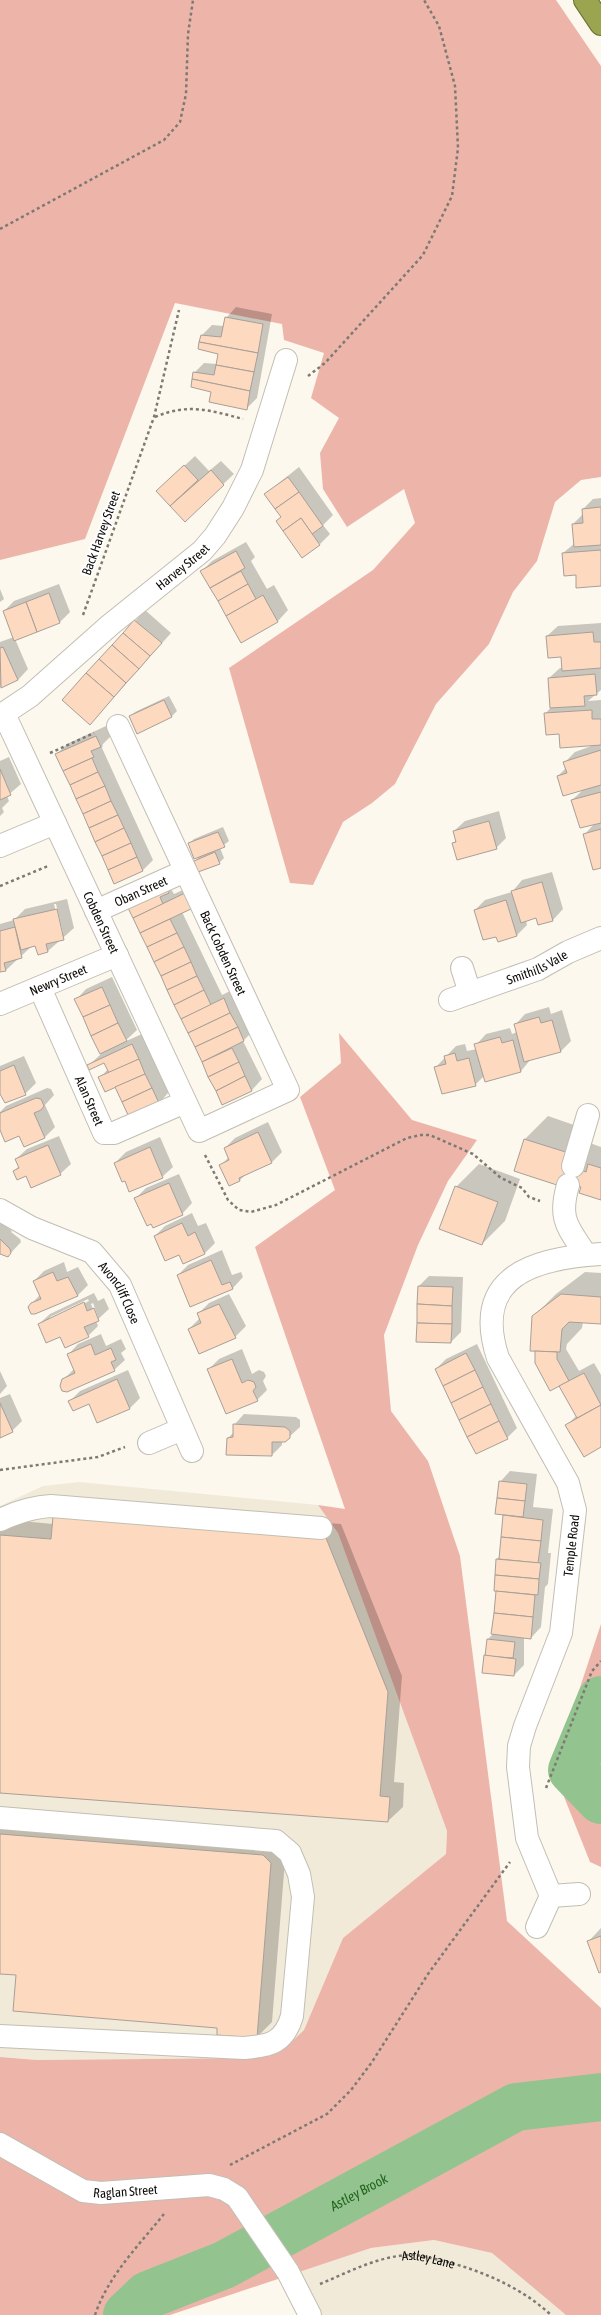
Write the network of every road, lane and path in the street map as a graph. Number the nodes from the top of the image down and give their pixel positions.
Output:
1 (193, 0) edge
2 (424, 0) edge
3 (585, 0) edge
4 (601, 24) edge
5 (0, 229) edge
6 (179, 310) dead end
7 (286, 360) dead end
8 (307, 377) dead end
9 (154, 417) junction
10 (266, 425) junction
11 (82, 621) dead end
12 (2, 715) edge
13 (118, 726) joint
14 (27, 763) junction
15 (55, 822) junction
16 (0, 846) edge
17 (70, 856) junction
18 (185, 871) junction
19 (0, 886) edge
20 (96, 911) junction
21 (601, 938) edge
22 (117, 955) junction
23 (462, 968) dead end
24 (40, 988) junction
25 (470, 993) junction
26 (450, 1000) dead end
27 (0, 1004) edge
28 (185, 1102) junction
29 (588, 1115) dead end
30 (199, 1131) junction
31 (0, 1210) edge
32 (563, 1210) junction
33 (593, 1255) edge
34 (182, 1429) junction
35 (149, 1443) joint
36 (192, 1451) dead end
37 (0, 1470) edge
38 (0, 1520) edge
39 (321, 1528) dead end
40 (601, 1661) edge
41 (544, 1794) dead end
42 (0, 1818) edge
43 (527, 1838) junction
44 (579, 1894) dead end
45 (551, 1896) junction
46 (537, 1927) dead end
47 (0, 2036) edge
48 (0, 2144) edge
49 (224, 2168) dead end
50 (186, 2186) junction
51 (300, 2292) junction
52 (94, 2315) edge
53 (310, 2315) edge
54 (551, 2315) edge

1 - 5 path
2 - 8 path
3 - 4 highway
6 - 9 path, Back Harvey Street
7 - 10 street, Harvey Street
9 - 10 path
9 - 11 path, Back Harvey Street
10 - 12 street, Harvey Street
12 - 14 street, Cobden Street
13 - 14 path
13 - 18 street, Back Cobden Street
14 - 15 street, Cobden Street
15 - 16 street
15 - 17 street, Cobden Street
17 - 19 path
17 - 20 street, Cobden Street
18 - 20 street, Oban Street
18 - 30 street, Back Cobden Street
20 - 22 street, Cobden Street
21 - 25 street, Smithills Vale
22 - 24 street, Newry Street
22 - 28 street, Cobden Street
23 - 25 street
24 - 27 street, Newry Street
24 - 28 street, Alan Street
25 - 26 street, Smithills Vale
28 - 30 street, Cobden Street
29 - 32 street
30 - 32 path
31 - 34 street, Avoncliff Close
32 - 33 street
33 - 43 street, Temple Road
34 - 35 street
34 - 36 street, Avoncliff Close
35 - 37 path
38 - 39 street
40 - 41 path
42 - 47 street
43 - 45 street, Temple Road
43 - 49 path
44 - 45 street
45 - 46 street
48 - 50 street, Raglan Street
50 - 51 street, Raglan Street
50 - 52 path
51 - 53 street
51 - 54 path, Astley Lane

